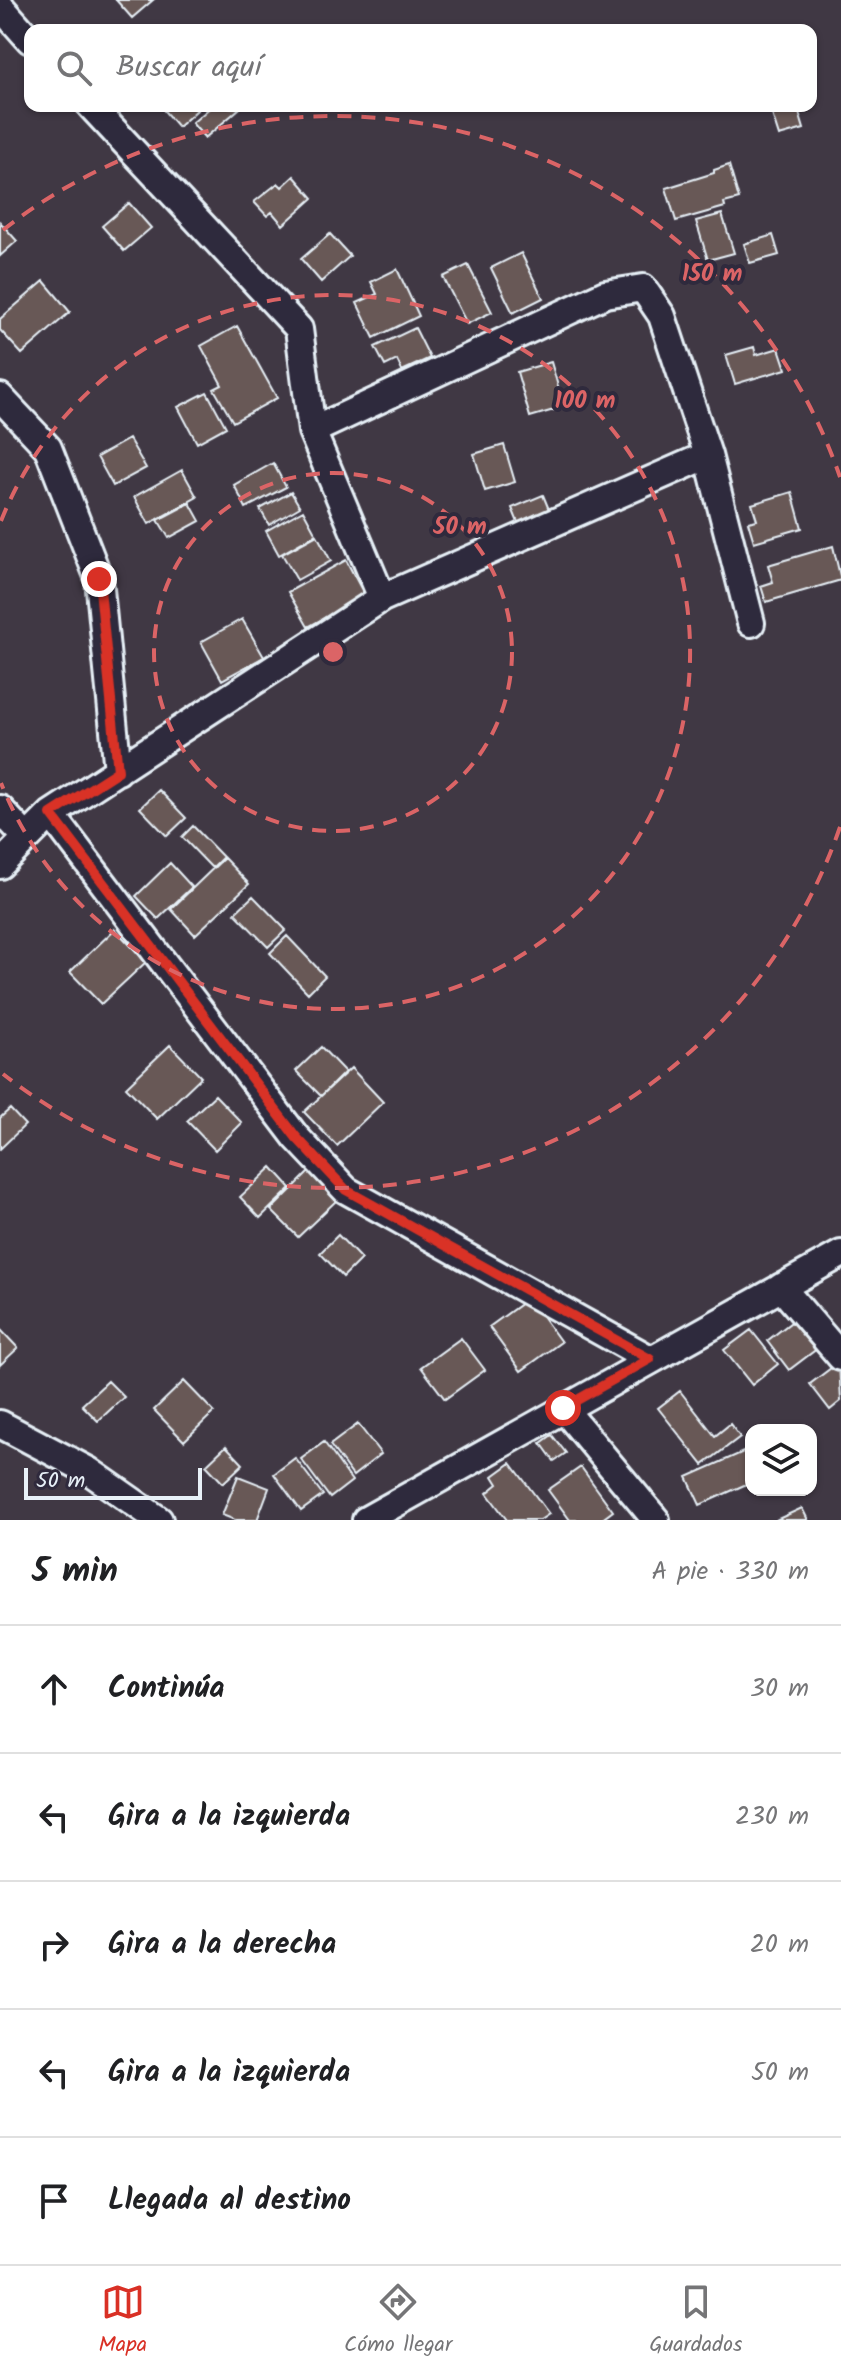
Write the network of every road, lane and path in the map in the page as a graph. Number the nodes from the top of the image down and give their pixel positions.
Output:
1 (0, 6) edge
2 (24, 33) edge
3 (97, 112) edge
4 (0, 397) edge
5 (312, 431) junction
6 (708, 455) junction
7 (382, 598) junction
8 (751, 623) dead end
9 (118, 771) junction
10 (0, 809) edge
11 (51, 814) junction
12 (27, 838) junction
13 (0, 865) edge
14 (841, 1254) edge
15 (781, 1287) junction
16 (841, 1357) edge
17 (650, 1359) junction
18 (563, 1408) junction
19 (0, 1424) edge
20 (159, 1520) edge
21 (366, 1520) edge
22 (656, 1520) edge

1 - 2 street
3 - 5 street
4 - 9 street
5 - 6 street
5 - 7 street
6 - 7 street
6 - 8 street
7 - 9 street
9 - 11 street
10 - 12 street
11 - 12 street
11 - 17 street
12 - 13 street
14 - 15 street
15 - 16 street
15 - 17 street
17 - 18 street
18 - 21 street
18 - 22 street
19 - 20 street

